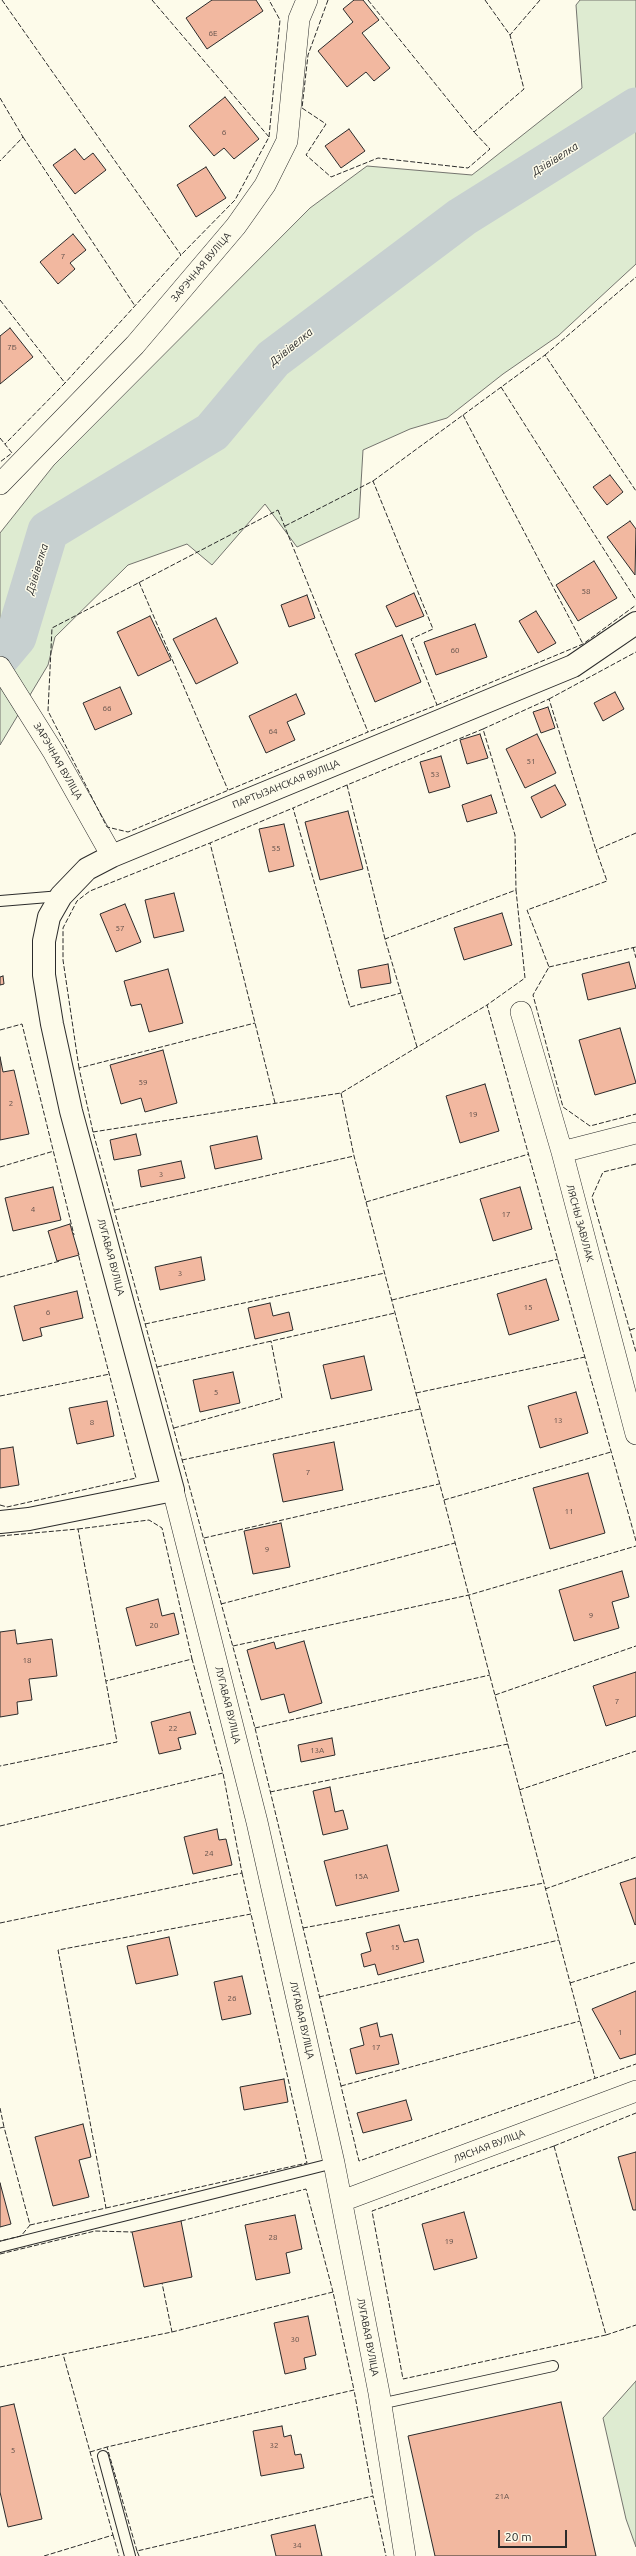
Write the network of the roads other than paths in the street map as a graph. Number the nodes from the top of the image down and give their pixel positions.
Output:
1 (307, 0) edge
2 (0, 484) edge
3 (636, 624) edge
4 (0, 667) edge
5 (112, 856) junction
6 (61, 896) junction
7 (0, 901) edge
8 (522, 1012) dead end
9 (52, 1024) joint
10 (636, 1133) edge
11 (562, 1152) junction
12 (636, 1434) edge
13 (173, 1490) junction
14 (0, 1522) edge
15 (636, 2091) edge
16 (334, 2163) junction
17 (342, 2201) junction
18 (0, 2247) edge
19 (553, 2366) dead end
20 (380, 2404) junction
21 (103, 2456) dead end
22 (130, 2556) edge
23 (405, 2556) edge

1 - 2 street, ЗАРЭЧНАЯ ВУЛІЦА
3 - 5 street, ПАРТЫЗАНСКАЯ ВУЛІЦА
4 - 5 street, ЗАРЭЧНАЯ ВУЛІЦА
5 - 6 street, ПАРТЫЗАНСКАЯ ВУЛІЦА
6 - 7 lane
6 - 9 street, ПАРТЫЗАНСКАЯ ВУЛІЦА
8 - 11 street, ЛЯСНЫ ЗАВУЛАК
9 - 13 street, ЛУГАВАЯ ВУЛІЦА
10 - 11 street
11 - 12 street, ЛЯСНЫ ЗАВУЛАК
13 - 14 street
13 - 16 street, ЛУГАВАЯ ВУЛІЦА
15 - 17 street, ЛЯСНАЯ ВУЛІЦА
16 - 17 street, ЛУГАВАЯ ВУЛІЦА
16 - 18 lane
17 - 20 street, ЛУГАВАЯ ВУЛІЦА
19 - 20 lane
20 - 23 street, ЛУГАВАЯ ВУЛІЦА
21 - 22 lane

